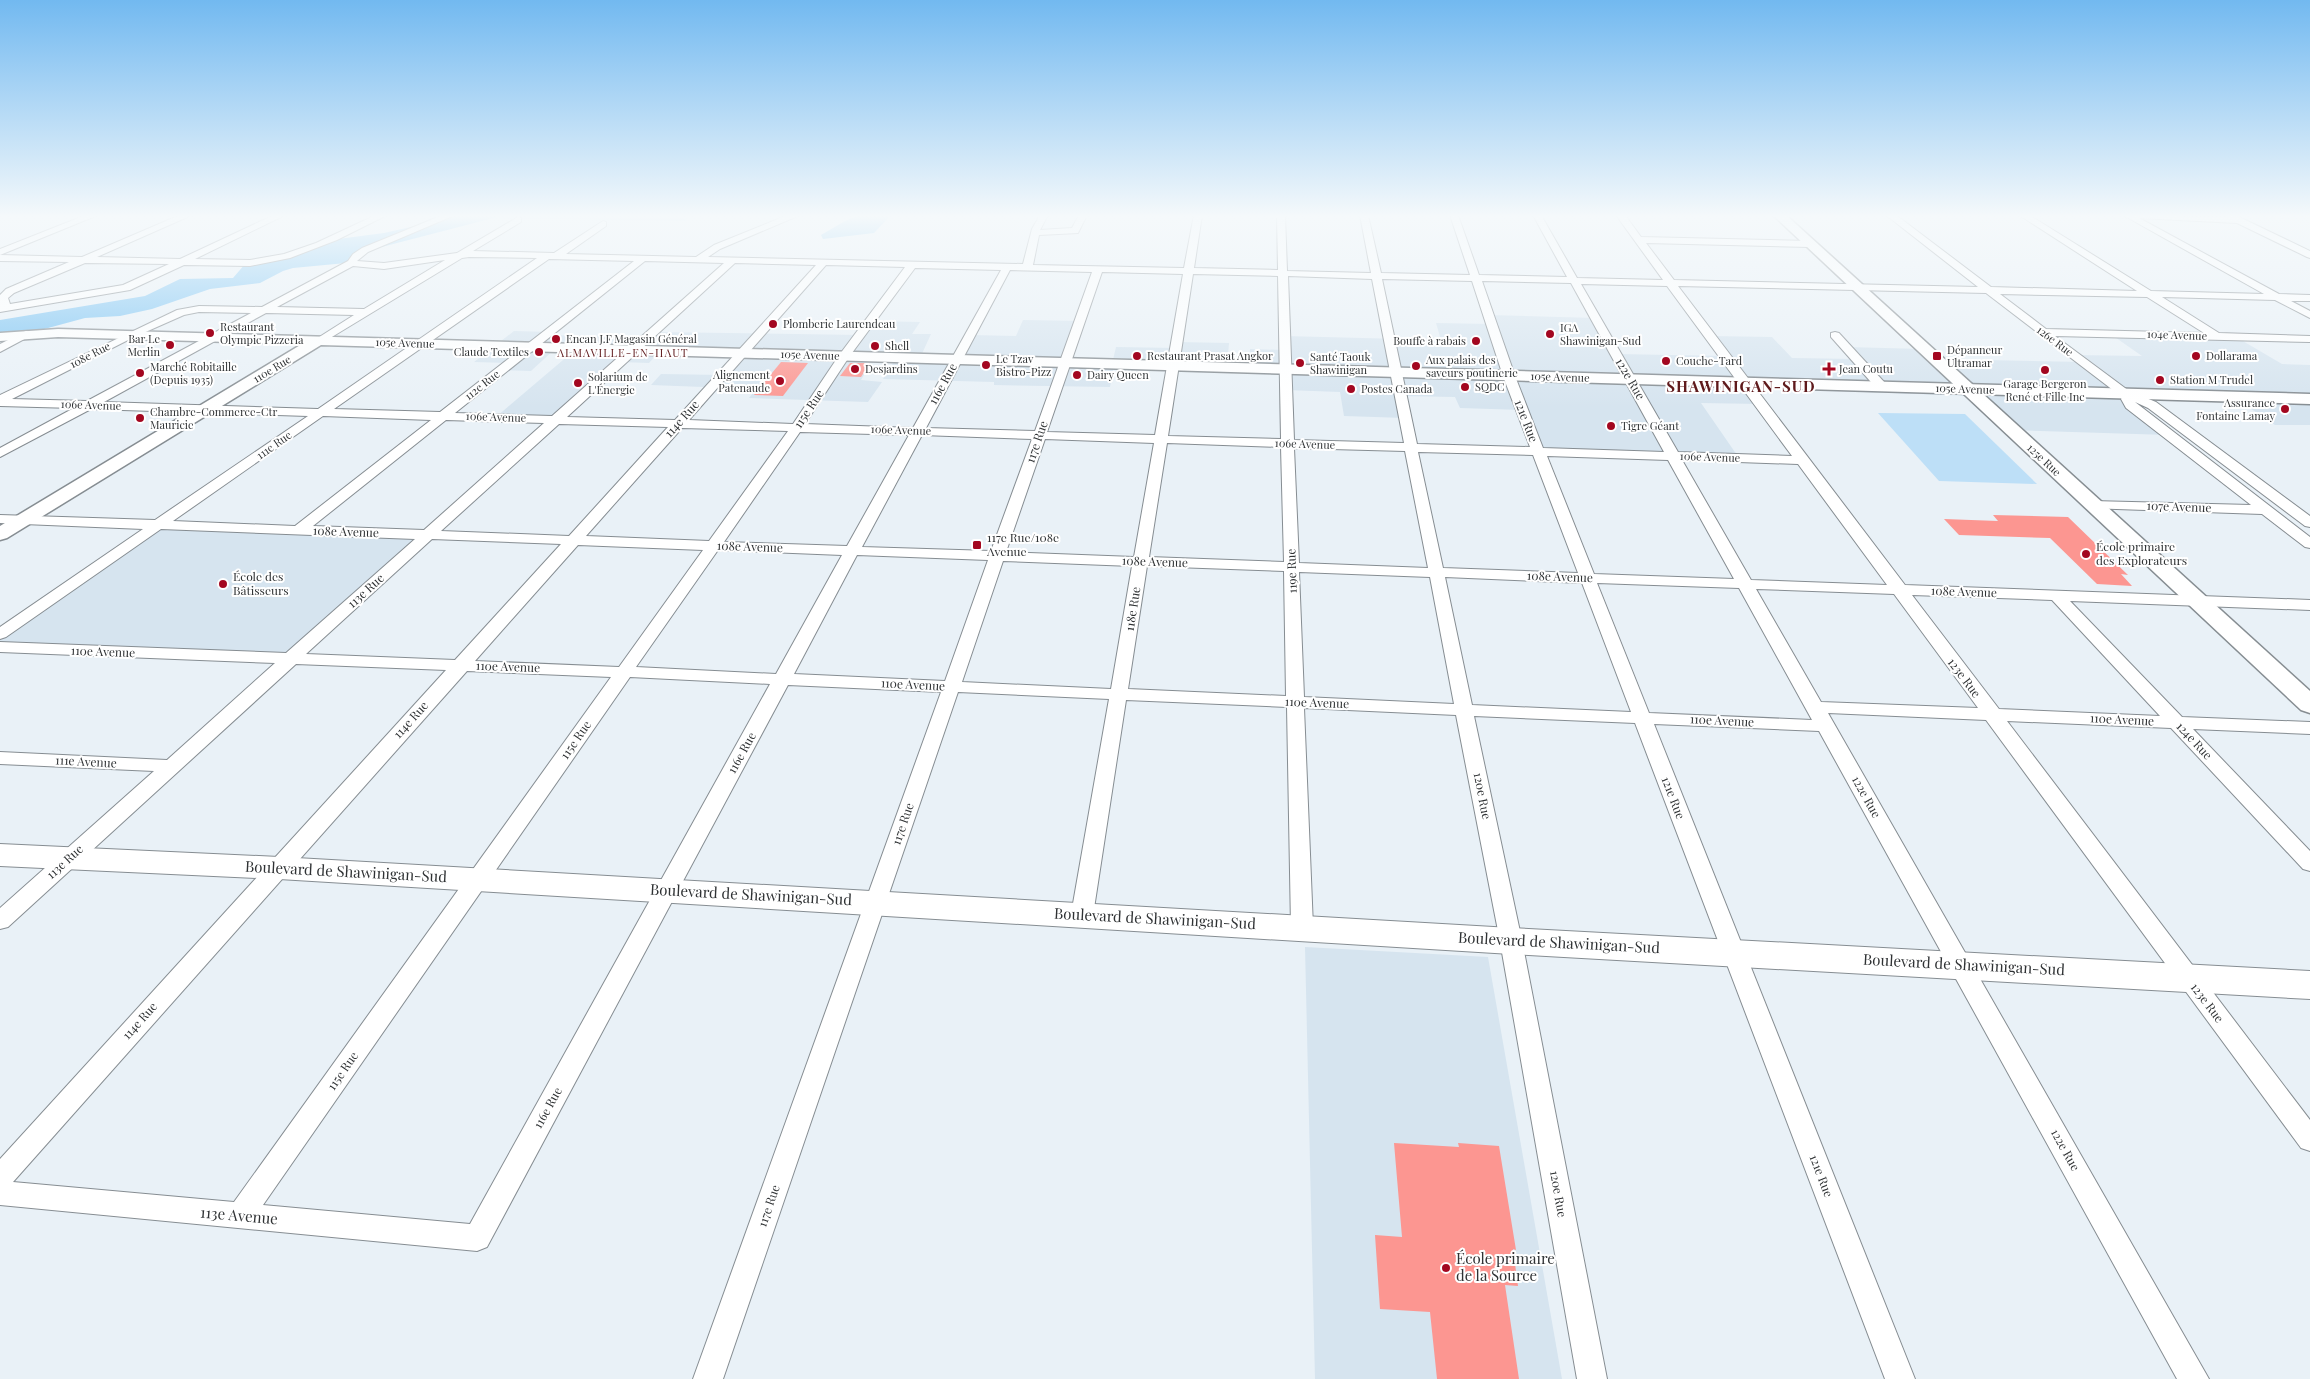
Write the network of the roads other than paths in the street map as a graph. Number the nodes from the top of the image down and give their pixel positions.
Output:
1 (37, 279) edge
2 (144, 279) edge
3 (321, 279) edge
4 (420, 279) edge
5 (517, 279) edge
6 (616, 279) edge
7 (712, 279) edge
8 (808, 279) edge
9 (901, 279) edge
10 (1000, 279) edge
11 (1095, 279) edge
12 (1187, 279) edge
13 (1282, 279) edge
14 (1378, 279) edge
15 (1475, 279) edge
16 (1520, 279) edge
17 (1669, 279) edge
18 (1847, 279) edge
19 (1975, 279) edge
20 (2126, 279) edge
21 (2244, 279) edge
22 (1574, 281) junction
23 (1672, 283) junction
24 (1856, 288) junction
25 (1990, 291) junction
26 (2150, 294) junction
27 (2278, 298) junction
28 (2310, 298) edge
29 (3, 309) edge
30 (265, 310) junction
31 (366, 312) junction
32 (2310, 315) edge
33 (2044, 332) junction
34 (26, 334) junction
35 (1835, 335) dead end
36 (0, 336) edge
37 (128, 336) junction
38 (2216, 336) junction
39 (213, 338) junction
40 (2310, 338) edge
41 (318, 341) junction
42 (421, 344) junction
43 (530, 347) junction
44 (0, 349) edge
45 (633, 350) junction
46 (742, 353) junction
47 (844, 356) junction
48 (957, 360) junction
49 (1065, 363) junction
50 (1173, 366) junction
51 (1285, 369) junction
52 (1396, 372) junction
53 (1509, 376) junction
54 (1630, 379) junction
55 (1743, 383) junction
56 (1882, 387) junction
57 (1967, 389) junction
58 (2125, 394) junction
59 (2309, 399) edge
60 (0, 401) edge
61 (88, 405) junction
62 (209, 407) junction
63 (323, 411) junction
64 (444, 415) junction
65 (557, 419) junction
66 (679, 423) junction
67 (797, 427) junction
68 (2160, 428) junction
69 (2184, 429) junction
70 (918, 431) junction
71 (1040, 435) junction
72 (1161, 439) junction
73 (1287, 443) junction
74 (1411, 447) junction
75 (1538, 451) junction
76 (0, 453) edge
77 (1673, 456) junction
78 (1801, 460) junction
79 (2092, 505) junction
80 (2265, 510) junction
81 (2294, 511) junction
82 (0, 519) edge
83 (22, 520) junction
84 (2310, 523) edge
85 (158, 525) junction
86 (298, 530) junction
87 (0, 534) edge
88 (428, 535) junction
89 (573, 540) junction
90 (2310, 544) edge
91 (713, 546) junction
92 (852, 551) junction
93 (997, 556) junction
94 (1141, 562) junction
95 (1292, 567) junction
96 (1437, 573) junction
97 (1588, 578) junction
98 (1746, 584) junction
99 (1898, 590) junction
100 (2057, 596) junction
101 (2197, 601) junction
102 (2310, 605) edge
103 (0, 634) edge
104 (0, 647) edge
105 (290, 660) junction
106 (461, 665) junction
107 (624, 672) junction
108 (782, 679) junction
109 (951, 687) junction
110 (1119, 694) junction
111 (1295, 702) junction
112 (2310, 705) edge
113 (1815, 707) junction
114 (1464, 709) junction
115 (1991, 714) junction
116 (1642, 717) junction
117 (2176, 722) junction
118 (1826, 726) junction
119 (2310, 728) edge
120 (0, 758) edge
121 (172, 766) junction
122 (0, 855) edge
123 (69, 859) junction
124 (2310, 864) edge
125 (279, 868) junction
126 (478, 880) junction
127 (667, 890) junction
128 (876, 903) junction
129 (1082, 915) junction
130 (0, 921) edge
131 (1302, 927) junction
132 (1511, 941) junction
133 (1734, 952) junction
134 (1960, 965) junction
135 (2189, 978) junction
136 (2310, 985) edge
137 (2310, 1140) edge
138 (0, 1178) edge
139 (0, 1193) edge
140 (240, 1216) junction
141 (477, 1238) joint
142 (708, 1379) edge
143 (1592, 1379) edge
144 (1900, 1379) edge
145 (2194, 1379) edge

1 - 29 street
2 - 29 street
3 - 30 street
4 - 31 street, 110e Rue
5 - 42 street, 111e Rue
6 - 43 street, 112e Rue
7 - 45 street, 113e Rue
8 - 46 street, 114e Rue
9 - 47 street, 115e Rue
10 - 48 street, 116e Rue
11 - 49 street, 117e Rue
12 - 50 street, 118e Rue
13 - 51 street, 119e Rue
14 - 52 street, 120e Rue
15 - 53 street, 121e Rue
16 - 22 street
17 - 23 street, 123e Rue
18 - 24 main road, 125e Rue
19 - 25 street, 126e Rue
20 - 26 street
21 - 27 street
22 - 23 street
22 - 54 street, 122e Rue
23 - 24 street
23 - 55 street, 123e Rue
24 - 25 street
24 - 57 main road, 125e Rue
25 - 26 street
25 - 33 street, 126e Rue
26 - 27 street
26 - 38 street
27 - 28 street
27 - 32 street
30 - 31 street
30 - 37 street, 108e Rue
30 - 39 street
31 - 41 street, 110e Rue
33 - 38 street, 104e Avenue
33 - 58 street, 126e Rue
34 - 36 street, 105e Avenue
34 - 37 street, 105e Avenue
34 - 44 street
35 - 56 street
37 - 39 street, 105e Avenue
37 - 60 street, 108e Rue
38 - 40 street, 104e Avenue
39 - 41 street, 105e Avenue
39 - 61 street
41 - 42 street, 105e Avenue
41 - 62 street, 110e Rue
42 - 43 street, 105e Avenue
42 - 63 street, 111e Rue
43 - 45 street, 105e Avenue
43 - 64 street, 112e Rue
45 - 46 street, 105e Avenue
45 - 65 street, 113e Rue
46 - 47 street, 105e Avenue
46 - 66 street, 114e Rue
47 - 48 street, 105e Avenue
47 - 67 street, 115e Rue
48 - 49 street, 105e Avenue
48 - 70 street, 116e Rue
49 - 50 street, 105e Avenue
49 - 71 street, 117e Rue
50 - 51 street, 105e Avenue
50 - 72 street, 118e Rue
51 - 52 street, 105e Avenue
51 - 73 street, 119e Rue
52 - 53 street, 105e Avenue
52 - 74 street, 120e Rue
53 - 54 street, 105e Avenue
53 - 75 street, 121e Rue
54 - 55 street, 105e Avenue
54 - 77 street, 122e Rue
55 - 56 street, 105e Avenue
55 - 78 street, 123e Rue
56 - 57 street, 105e Avenue
57 - 58 street, 105e Avenue
57 - 79 main road, 125e Rue
58 - 59 street, 105e Avenue
58 - 68 street, 126e Rue
58 - 69 street, 126e Rue
60 - 61 street, 106e Avenue
61 - 62 street, 106e Avenue
61 - 76 street
62 - 63 street, 106e Avenue
62 - 83 street, 110e Rue
63 - 64 street, 106e Avenue
63 - 85 street, 111e Rue
64 - 65 street, 106e Avenue
64 - 86 street, 112e Rue
65 - 66 street, 106e Avenue
65 - 88 street, 113e Rue
66 - 67 street, 106e Avenue
66 - 89 street, 114e Rue
67 - 70 street, 106e Avenue
67 - 91 street, 115e Rue
68 - 69 street
68 - 80 street, 126e Rue
69 - 81 street, 126e Rue
70 - 71 street, 106e Avenue
70 - 92 street, 116e Rue
71 - 72 street, 106e Avenue
71 - 93 street, 117e Rue
72 - 73 street, 106e Avenue
72 - 94 street, 118e Rue
73 - 74 street, 106e Avenue
73 - 95 street, 119e Rue
74 - 75 street, 106e Avenue
74 - 96 street, 120e Rue
75 - 77 street, 106e Avenue
75 - 97 street, 121e Rue
77 - 78 street, 106e Avenue
77 - 98 street, 122e Rue
78 - 99 street, 123e Rue
79 - 80 street, 107e Avenue
79 - 101 main road, 125e Rue
80 - 81 street, 107e Avenue
80 - 90 street, 126e Rue
81 - 84 street, 126e Rue
82 - 83 street, 108e Avenue
83 - 85 street, 108e Avenue
83 - 87 street, 110e Rue
85 - 86 street, 108e Avenue
85 - 103 street, 111e Rue
86 - 88 street, 108e Avenue
88 - 89 street, 108e Avenue
88 - 105 street, 113e Rue
89 - 91 street, 108e Avenue
89 - 106 street, 114e Rue
91 - 92 street, 108e Avenue
91 - 107 street, 115e Rue
92 - 93 street, 108e Avenue
92 - 108 street, 116e Rue
93 - 94 street, 108e Avenue
93 - 109 street, 117e Rue
94 - 95 street, 108e Avenue
94 - 110 street, 118e Rue
95 - 96 street, 108e Avenue
95 - 111 street, 119e Rue
96 - 97 street, 108e Avenue
96 - 114 street, 120e Rue
97 - 98 street, 108e Avenue
97 - 116 street, 121e Rue
98 - 99 street, 108e Avenue
98 - 113 street, 122e Rue
99 - 100 street, 108e Avenue
99 - 115 street, 123e Rue
100 - 101 street, 108e Avenue
100 - 117 street, 124e Rue
101 - 102 street, 108e Avenue
101 - 112 main road, 125e Rue
104 - 105 street, 110e Avenue
105 - 106 street, 110e Avenue
105 - 121 street, 113e Rue
106 - 107 street, 110e Avenue
106 - 125 street, 114e Rue
107 - 108 street, 110e Avenue
107 - 126 street, 115e Rue
108 - 109 street, 110e Avenue
108 - 127 street, 116e Rue
109 - 110 street, 110e Avenue
109 - 128 street, 117e Rue
110 - 111 street, 110e Avenue
110 - 129 street, 118e Rue
111 - 114 street, 110e Avenue
111 - 131 street, 119e Rue
113 - 115 street, 110e Avenue
113 - 118 street, 122e Rue
114 - 116 street, 110e Avenue
114 - 132 street, 120e Rue
115 - 117 street, 110e Avenue
115 - 135 street, 123e Rue
116 - 118 street, 110e Avenue
116 - 133 street, 121e Rue
117 - 119 street, 110e Avenue
117 - 124 street, 124e Rue
118 - 134 street, 122e Rue
120 - 121 street, 111e Avenue
121 - 123 street, 113e Rue
122 - 123 main road, Boulevard de Shawinigan-Sud
123 - 125 main road, Boulevard de Shawinigan-Sud
123 - 130 street, 113e Rue
125 - 126 main road, Boulevard de Shawinigan-Sud
125 - 138 street, 114e Rue
126 - 127 main road, Boulevard de Shawinigan-Sud
126 - 140 street, 115e Rue
127 - 128 main road, Boulevard de Shawinigan-Sud
127 - 141 street, 116e Rue
128 - 129 main road, Boulevard de Shawinigan-Sud
128 - 142 street, 117e Rue
129 - 131 main road, Boulevard de Shawinigan-Sud
131 - 132 main road, Boulevard de Shawinigan-Sud
132 - 133 main road, Boulevard de Shawinigan-Sud
132 - 143 street, 120e Rue
133 - 134 main road, Boulevard de Shawinigan-Sud
133 - 144 street, 121e Rue
134 - 135 main road, Boulevard de Shawinigan-Sud
134 - 145 street, 122e Rue
135 - 136 main road, Boulevard de Shawinigan-Sud
135 - 137 street, 123e Rue
139 - 140 street, 113e Avenue
140 - 141 street, 113e Avenue

